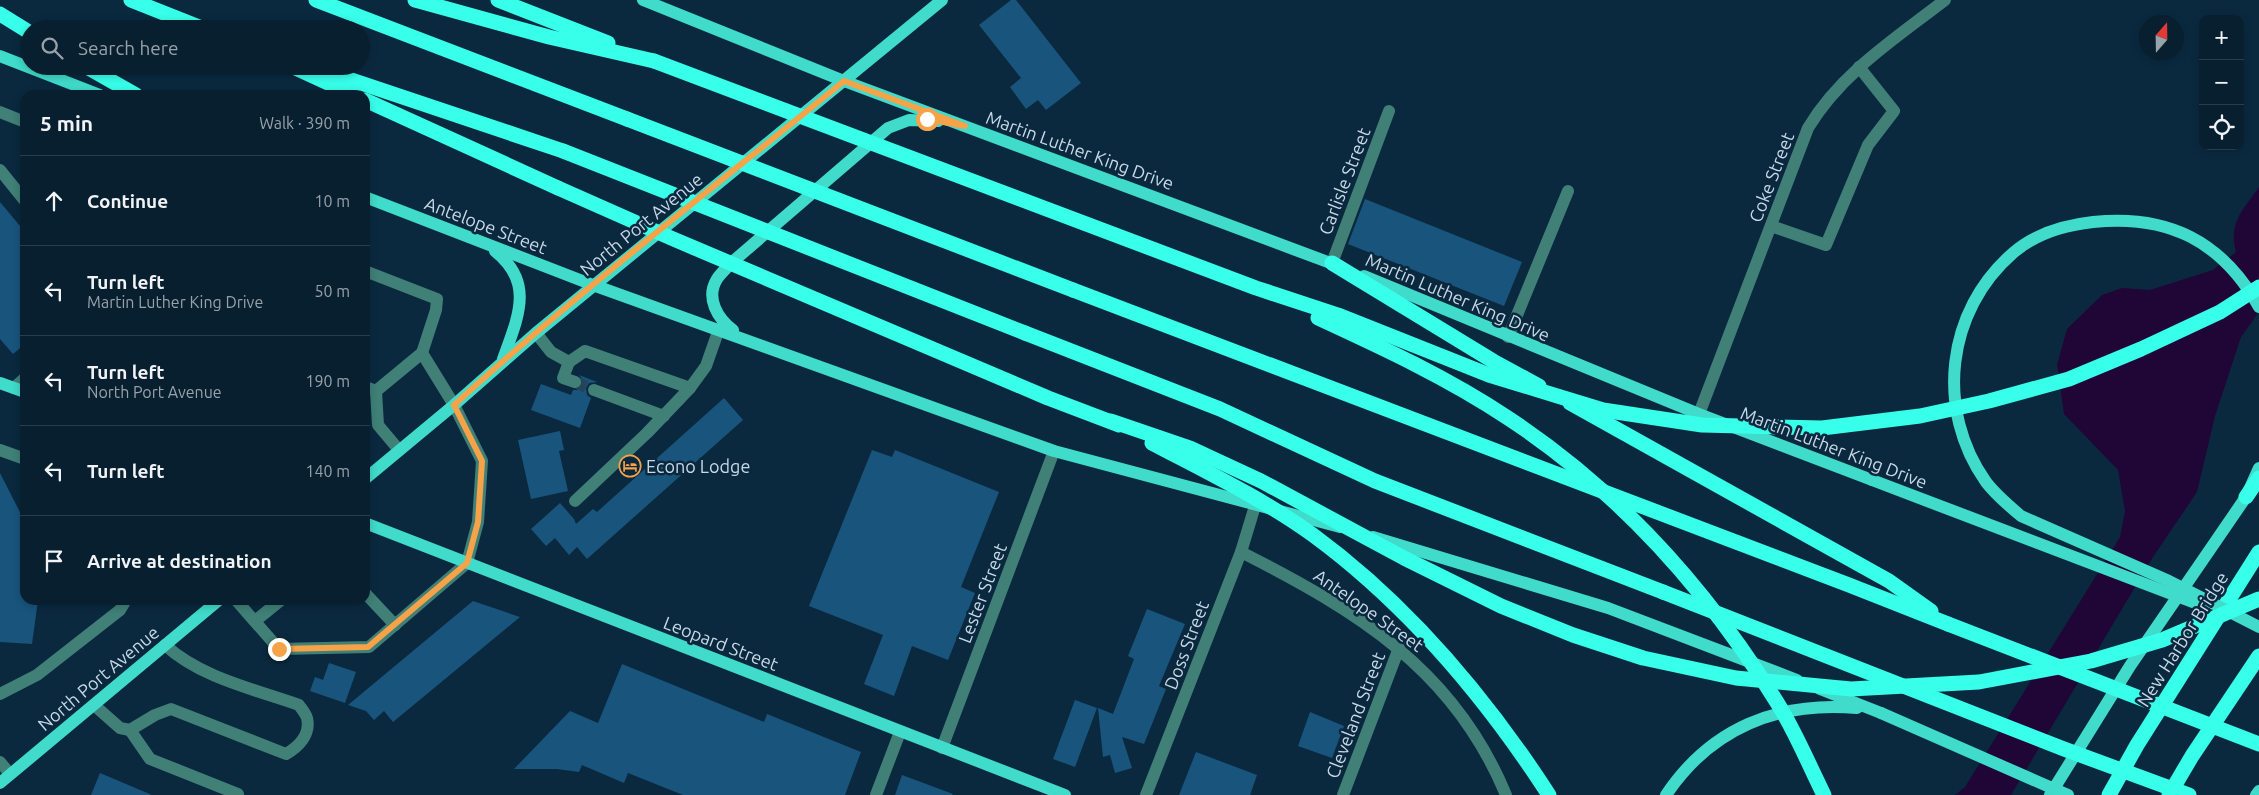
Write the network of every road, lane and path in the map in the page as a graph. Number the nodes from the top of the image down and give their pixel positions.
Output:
1 (131, 0) edge
2 (316, 0) edge
3 (415, 0) edge
4 (498, 0) edge
5 (643, 0) edge
6 (942, 0) edge
7 (1945, 0) edge
8 (0, 14) edge
9 (181, 20) edge
10 (368, 20) edge
11 (370, 21) edge
12 (20, 26) edge
13 (0, 56) edge
14 (654, 61) junction
15 (20, 64) edge
16 (1859, 67) junction
17 (49, 75) edge
18 (101, 75) edge
19 (311, 75) edge
20 (337, 75) edge
21 (844, 81) junction
22 (87, 90) edge
23 (127, 90) edge
24 (343, 90) edge
25 (370, 102) edge
26 (1389, 111) dead end
27 (0, 112) edge
28 (20, 120) edge
29 (965, 126) junction
30 (0, 170) edge
31 (1568, 190) dead end
32 (20, 192) edge
33 (370, 199) edge
34 (1771, 226) junction
35 (485, 243) junction
36 (1332, 263) junction
37 (370, 273) edge
38 (593, 285) junction
39 (1256, 288) junction
40 (2259, 288) edge
41 (2259, 307) edge
42 (719, 329) junction
43 (536, 333) junction
44 (1508, 337) junction
45 (743, 338) junction
46 (422, 353) junction
47 (503, 360) junction
48 (569, 362) junction
49 (576, 382) tunnel mouth
50 (0, 383) edge
51 (690, 388) junction
52 (370, 389) edge
53 (19, 390) edge
54 (594, 390) tunnel mouth
55 (454, 405) junction
56 (1699, 414) junction
57 (664, 416) junction
58 (1111, 421) junction
59 (370, 422) edge
60 (378, 425) junction
61 (0, 450) edge
62 (399, 450) junction
63 (1054, 451) junction
64 (20, 457) edge
65 (2259, 468) edge
66 (370, 475) edge
67 (2259, 478) edge
68 (2246, 497) junction
69 (575, 501) dead end
70 (1255, 506) junction
71 (370, 525) edge
72 (1241, 552) junction
73 (2259, 552) edge
74 (467, 563) junction
75 (370, 599) edge
76 (2259, 599) edge
77 (123, 605) edge
78 (201, 605) edge
79 (213, 605) edge
80 (241, 605) edge
81 (275, 605) edge
82 (255, 621) junction
83 (1948, 624) junction
84 (394, 625) junction
85 (2259, 627) edge
86 (169, 642) junction
87 (1399, 648) junction
88 (2259, 656) edge
89 (0, 694) edge
90 (94, 705) junction
91 (1881, 713) junction
92 (130, 730) junction
93 (900, 732) junction
94 (2259, 744) edge
95 (942, 748) junction
96 (0, 762) edge
97 (10, 774) junction
98 (0, 783) edge
99 (2259, 791) edge
100 (238, 794) edge
101 (876, 795) edge
102 (1065, 795) edge
103 (1146, 795) edge
104 (1343, 795) edge
105 (1506, 795) edge
106 (1549, 795) edge
107 (1666, 795) edge
108 (1824, 795) edge
109 (2050, 795) edge
110 (2068, 795) edge
111 (2109, 795) edge
112 (2169, 795) edge
113 (2188, 795) edge
114 (2256, 795) edge

1 - 9 highway
2 - 10 highway, bridge
3 - 14 highway
4 - 14 highway
5 - 21 main road, Martin Luther King Drive
6 - 21 main road, North Port Avenue
7 - 16 street, Coke Street
8 - 12 highway
11 - 83 highway, bridge
13 - 15 main road
14 - 39 highway, bridge
16 - 34 street, Coke Street
16 - 34 street
17 - 22 main road
18 - 23 highway
19 - 24 highway
20 - 113 highway, bridge
21 - 29 main road, Martin Luther King Drive
21 - 38 main road, North Port Avenue
25 - 58 highway, bridge
26 - 36 street, Carlisle Street
27 - 28 street
29 - 36 main road, Martin Luther King Drive
29 - 45 main road
30 - 32 street
31 - 44 street
33 - 35 main road, Antelope Street
34 - 56 street, Coke Street
35 - 38 main road, Antelope Street
35 - 47 main road
36 - 44 main road, Martin Luther King Drive
36 - 83 highway
37 - 46 street
38 - 42 main road, Antelope Street
38 - 43 main road, North Port Avenue
39 - 40 highway, bridge
39 - 108 highway, bridge
41 - 85 main road, bridge
42 - 45 main road, Antelope Street
42 - 51 street
43 - 47 main road, North Port Avenue
43 - 48 street
44 - 56 main road, Martin Luther King Drive
45 - 63 main road, Antelope Street
46 - 52 street
46 - 55 street
47 - 55 main road, North Port Avenue
48 - 49 street
48 - 51 street
50 - 53 main road
51 - 57 street
52 - 60 street
54 - 57 street
55 - 62 main road, North Port Avenue
55 - 74 street
56 - 85 main road, Martin Luther King Drive, bridge
57 - 69 street
58 - 76 highway, bridge
58 - 106 highway, bridge
59 - 60 street
60 - 62 street
61 - 64 street
62 - 66 main road, North Port Avenue
63 - 70 main road, Antelope Street
63 - 95 street, Lester Street
65 - 68 main road
67 - 68 highway
68 - 109 main road
70 - 72 street, Doss Street
70 - 91 main road, Antelope Street
71 - 74 main road, Leopard Street
72 - 87 street, Antelope Street
72 - 103 street, Doss Street
73 - 111 highway, New Harbor Bridge
74 - 84 street
74 - 93 main road, Leopard Street
75 - 84 street
77 - 89 street
78 - 86 main road
79 - 86 main road, North Port Avenue
80 - 82 street
81 - 82 street
82 - 84 street
83 - 94 highway, bridge
86 - 90 main road, North Port Avenue
86 - 92 street
87 - 104 street, Cleveland Street
87 - 105 street, Antelope Street
88 - 112 highway
90 - 92 street
90 - 97 main road, North Port Avenue
91 - 107 main road
91 - 110 main road, bridge
92 - 100 street
93 - 95 main road, Leopard Street
93 - 101 street
95 - 102 main road, Leopard Street
96 - 97 street
97 - 98 main road, North Port Avenue
99 - 114 main road

